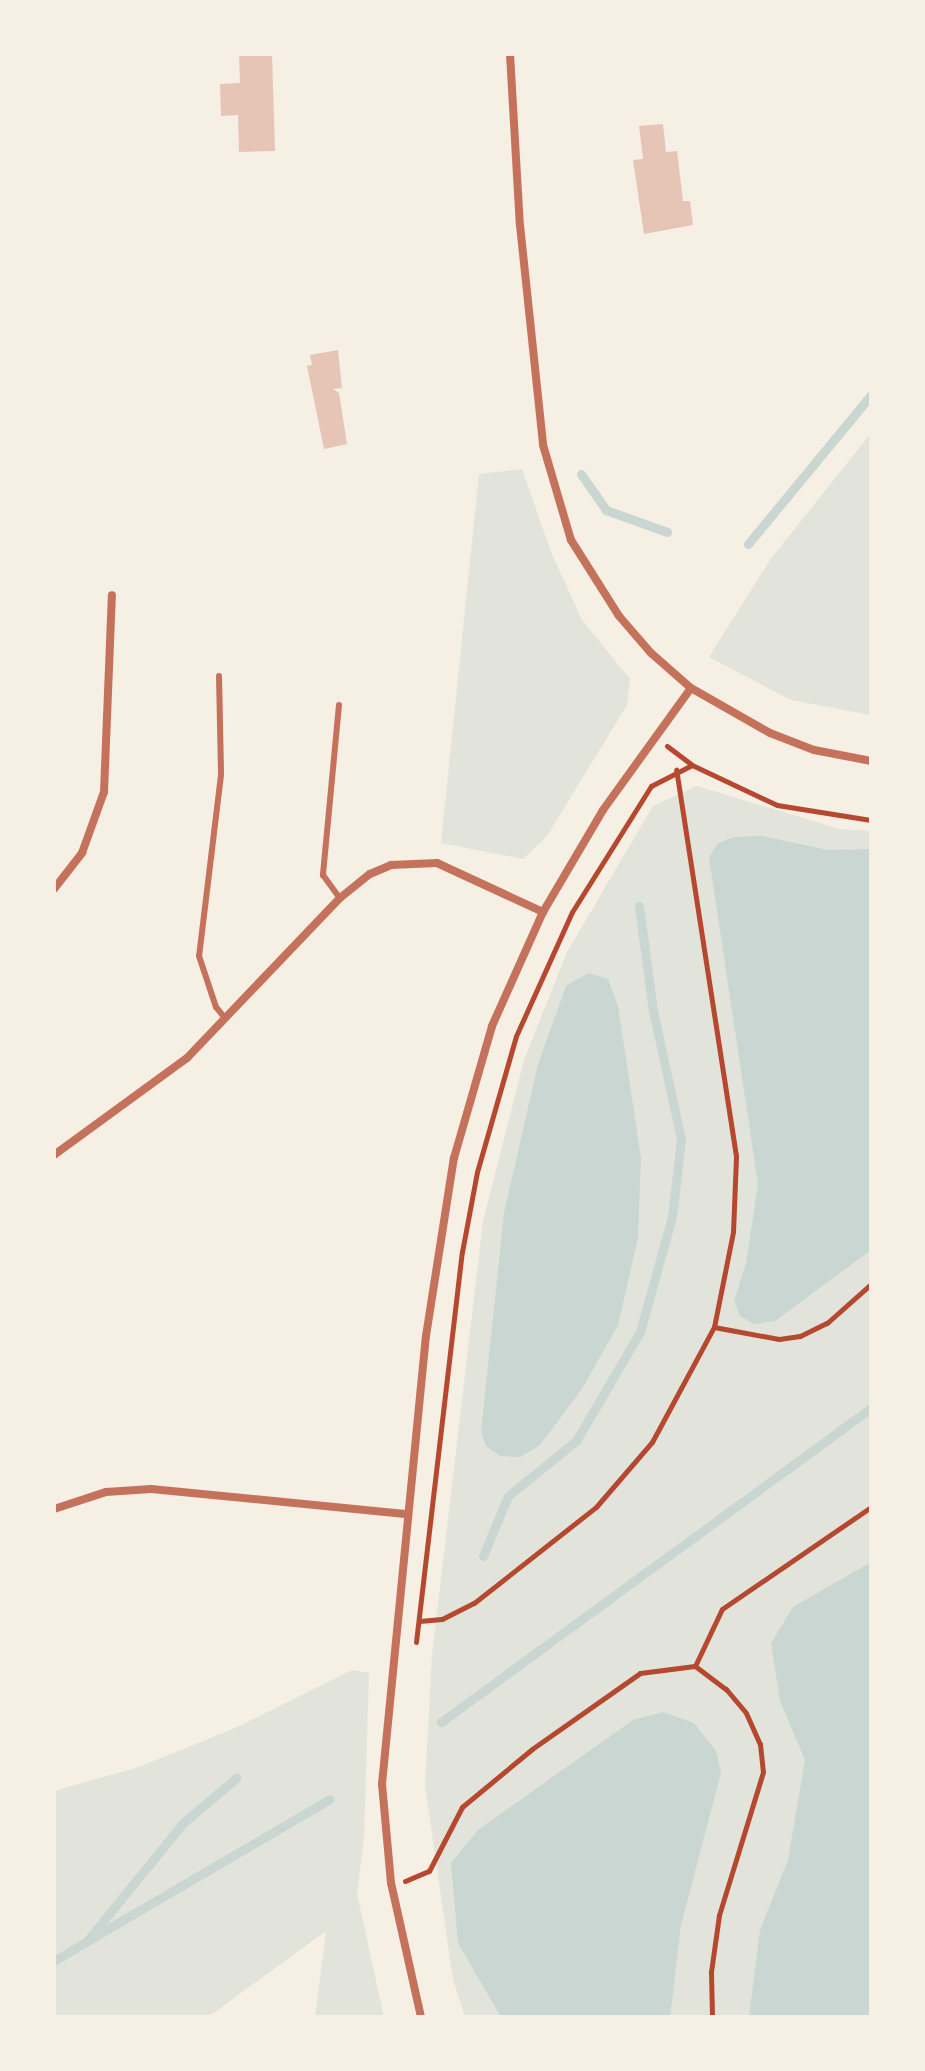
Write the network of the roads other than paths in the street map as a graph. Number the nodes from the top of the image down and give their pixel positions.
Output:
1 (510, 54) edge
2 (112, 595) dead end
3 (219, 676) dead end
4 (691, 688) junction
5 (339, 705) dead end
6 (871, 761) edge
7 (54, 889) edge
8 (340, 898) junction
9 (543, 912) junction
10 (225, 1018) junction
11 (54, 1155) edge
12 (54, 1509) edge
13 (408, 1514) junction
14 (421, 2017) edge

1 - 4 street
2 - 7 street
3 - 10 lane
4 - 6 street
4 - 9 street
5 - 8 lane
8 - 9 street
8 - 10 street
9 - 13 street
10 - 11 street
12 - 13 street
13 - 14 street

